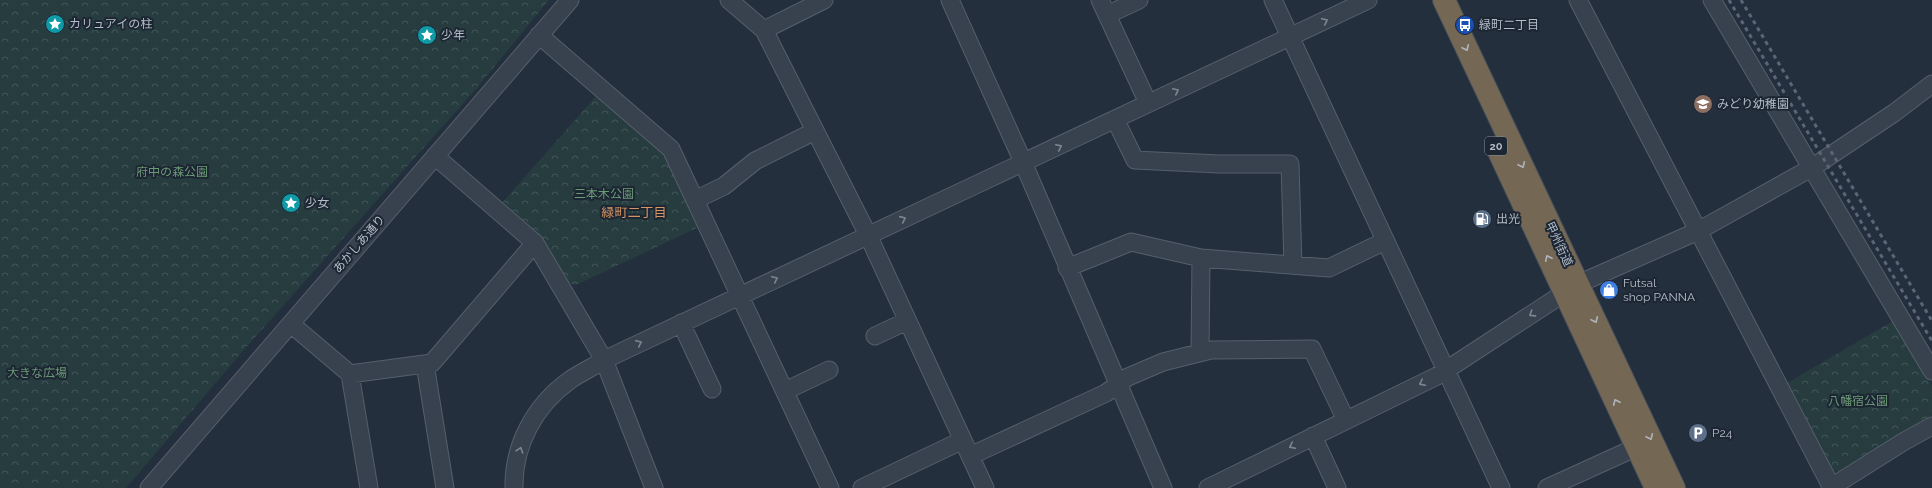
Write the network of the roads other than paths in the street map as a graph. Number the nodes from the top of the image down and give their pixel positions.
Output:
1 (570, 0) edge
2 (729, 0) edge
3 (824, 0) edge
4 (950, 0) edge
5 (1139, 0) edge
6 (1272, 0) edge
7 (1368, 0) edge
8 (1427, 0) edge
9 (1444, 0) edge
10 (1578, 0) edge
11 (1712, 0) edge
12 (1103, 8) edge
13 (764, 30) junction
14 (539, 36) junction
15 (1290, 37) junction
16 (1932, 84) edge
17 (1148, 103) junction
18 (1115, 119) junction
19 (815, 131) junction
20 (435, 156) junction
21 (1024, 164) junction
22 (1812, 167) junction
23 (695, 200) junction
24 (1698, 231) junction
25 (868, 235) junction
26 (1385, 241) junction
27 (535, 243) junction
28 (1201, 258) junction
29 (1293, 265) junction
30 (1067, 268) junction
31 (1571, 289) junction
32 (740, 295) junction
33 (908, 321) junction
34 (681, 323) junction
35 (291, 324) junction
36 (876, 336) dead end
37 (1200, 353) junction
38 (604, 360) junction
39 (425, 364) junction
40 (829, 370) dead end
41 (1446, 370) junction
42 (1932, 371) edge
43 (350, 374) junction
44 (1118, 384) junction
45 (712, 389) dead end
46 (785, 391) junction
47 (1346, 420) junction
48 (1932, 426) edge
49 (1313, 436) junction
50 (963, 440) junction
51 (1637, 447) junction
52 (970, 456) junction
53 (149, 488) edge
54 (369, 488) edge
55 (445, 488) edge
56 (514, 488) edge
57 (654, 488) edge
58 (830, 488) edge
59 (862, 488) edge
60 (985, 488) edge
61 (1163, 488) edge
62 (1208, 488) edge
63 (1337, 488) edge
64 (1501, 488) edge
65 (1547, 488) edge
66 (1656, 488) edge
67 (1674, 488) edge
68 (1831, 488) edge

1 - 14 street, あかしあ通り
2 - 13 street
3 - 13 street
4 - 21 street
5 - 12 street
6 - 15 street
15 -> 7 street
31 -> 8 highway, 甲州街道 / 20
9 -> 31 highway, 甲州街道 / 20
10 - 24 street
11 - 22 street
12 - 17 street
13 - 19 street
14 - 20 street, あかしあ通り
14 - 23 street
17 -> 15 street
15 - 26 street
16 - 22 street
17 - 18 street
21 -> 18 street
18 - 29 street
19 - 23 street
19 - 25 street
20 - 27 street
20 - 35 street, あかしあ通り
25 -> 21 street
21 - 30 street
22 - 24 street
22 - 42 street
23 - 32 street
24 - 31 street
24 - 68 street
32 -> 25 street
25 - 33 street
26 - 29 street
26 - 41 street
27 - 38 street
27 - 39 street
28 - 29 street
28 - 30 street
28 - 37 street
30 - 44 street
31 -> 41 street
51 -> 31 highway, 甲州街道 / 20
31 -> 67 highway, 甲州街道 / 20
32 - 34 street
32 - 46 street
33 - 36 street
33 - 50 street
38 -> 34 street
34 - 45 street
35 - 43 street
35 - 53 street, あかしあ通り
37 - 44 street
37 - 47 street
56 -> 38 street
38 - 57 street
39 - 43 street
39 - 55 street
40 - 46 street
41 -> 47 street
41 - 64 street
43 - 54 street
44 - 52 street
44 - 61 street
46 - 58 street
47 - 49 street
48 - 68 street
49 -> 62 street
49 - 63 street
50 - 52 street
50 - 59 street
51 - 65 street
51 - 66 highway, 甲州街道 / 20
52 - 60 street

